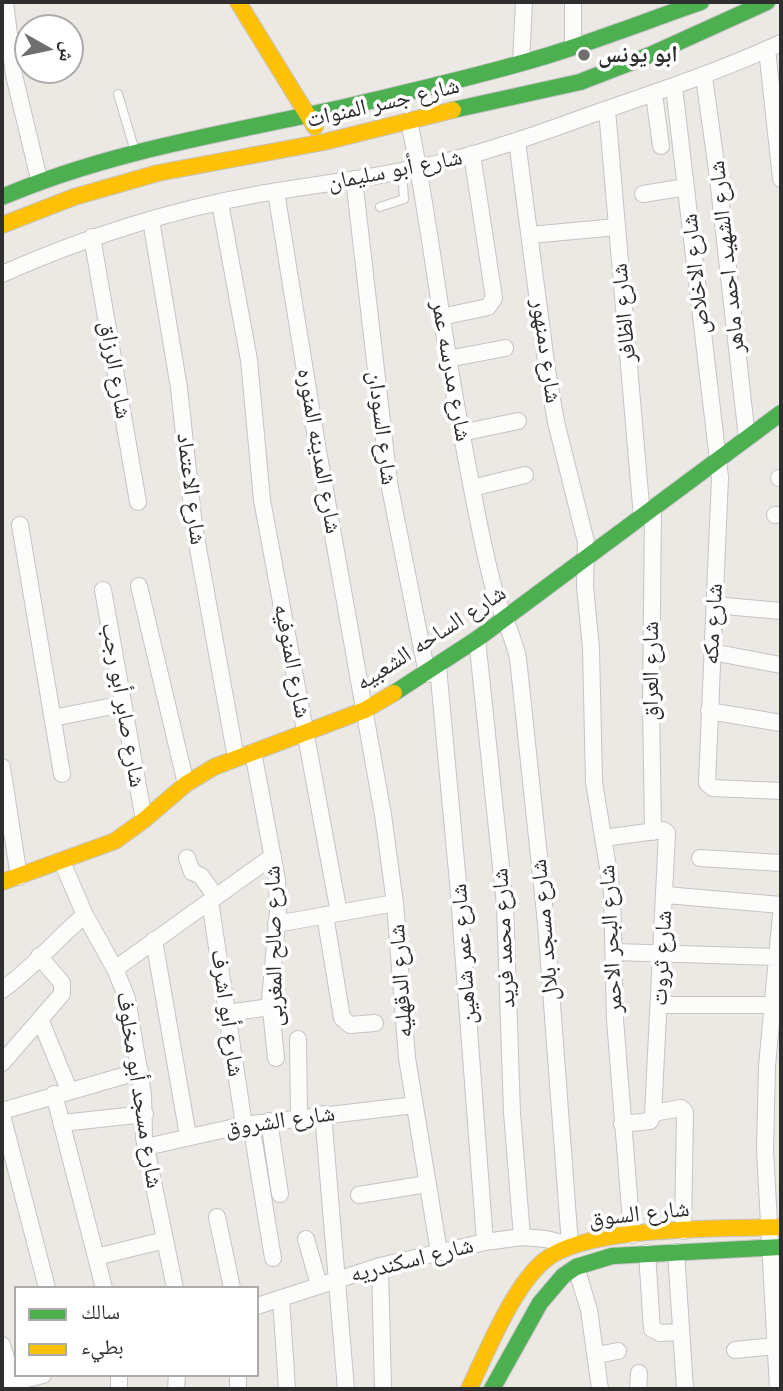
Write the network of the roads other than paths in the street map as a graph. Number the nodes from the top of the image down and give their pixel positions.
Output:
1 (5, 2) edge
2 (238, 2) edge
3 (524, 2) edge
4 (573, 2) edge
5 (654, 2) edge
6 (701, 2) edge
7 (766, 2) edge
8 (653, 19) junction
9 (774, 46) edge
10 (573, 47) junction
11 (521, 63) junction
12 (489, 71) junction
13 (704, 77) junction
14 (674, 87) junction
15 (118, 94) dead end
16 (654, 94) junction
17 (494, 100) junction
18 (607, 110) junction
19 (308, 115) junction
20 (408, 121) junction
21 (517, 141) junction
22 (324, 142) junction
23 (661, 146) dead end
24 (135, 151) junction
25 (472, 154) junction
26 (419, 168) junction
27 (402, 171) junction
28 (39, 179) junction
29 (781, 179) edge
30 (354, 180) junction
31 (686, 187) junction
32 (276, 192) junction
33 (643, 194) dead end
34 (2, 197) edge
35 (220, 204) junction
36 (380, 207) dead end
37 (151, 220) junction
38 (2, 225) edge
39 (617, 227) junction
40 (530, 235) junction
41 (92, 237) junction
42 (2, 274) edge
43 (441, 317) junction
44 (505, 348) dead end
45 (448, 359) junction
46 (781, 413) edge
47 (518, 421) dead end
48 (461, 433) junction
49 (747, 438) junction
50 (718, 460) junction
51 (525, 475) dead end
52 (472, 488) junction
53 (138, 502) dead end
54 (648, 513) junction
55 (20, 525) dead end
56 (585, 559) junction
57 (139, 586) dead end
58 (103, 590) dead end
59 (714, 605) junction
60 (781, 611) edge
61 (506, 618) junction
62 (477, 639) junction
63 (712, 652) junction
64 (781, 665) edge
65 (433, 670) junction
66 (123, 704) junction
67 (365, 710) junction
68 (709, 712) junction
69 (53, 718) junction
70 (781, 723) edge
71 (306, 733) junction
72 (253, 752) junction
73 (236, 758) junction
74 (2, 767) edge
75 (62, 774) dead end
76 (186, 783) junction
77 (781, 792) edge
78 (144, 820) junction
79 (653, 832) junction
80 (603, 838) junction
81 (273, 856) junction
82 (187, 858) dead end
83 (700, 858) dead end
84 (62, 862) junction
85 (781, 863) edge
86 (19, 877) junction
87 (2, 882) edge
88 (666, 895) junction
89 (213, 899) junction
90 (395, 903) junction
91 (781, 905) edge
92 (332, 914) junction
93 (85, 915) junction
94 (781, 916) edge
95 (276, 924) junction
96 (154, 940) junction
97 (614, 952) junction
98 (663, 953) junction
99 (39, 956) junction
100 (776, 957) junction
101 (115, 969) junction
102 (2, 990) edge
103 (660, 1005) junction
104 (772, 1005) junction
105 (270, 1007) junction
106 (227, 1013) junction
107 (40, 1019) junction
108 (375, 1023) dead end
109 (298, 1039) dead end
110 (276, 1058) dead end
111 (2, 1063) edge
112 (140, 1071) junction
113 (61, 1092) junction
114 (774, 1100) edge
115 (415, 1105) junction
116 (2, 1113) edge
117 (145, 1114) junction
118 (323, 1114) junction
119 (653, 1114) junction
120 (299, 1117) junction
121 (269, 1121) junction
122 (61, 1123) junction
123 (247, 1124) junction
124 (622, 1124) junction
125 (188, 1136) junction
126 (146, 1147) junction
127 (773, 1151) edge
128 (427, 1184) junction
129 (280, 1194) dead end
130 (359, 1195) dead end
131 (217, 1217) dead end
132 (774, 1228) edge
133 (682, 1231) junction
134 (632, 1235) junction
135 (522, 1237) junction
136 (306, 1239) dead end
137 (165, 1240) junction
138 (485, 1242) junction
139 (570, 1245) junction
140 (775, 1247) edge
141 (439, 1252) junction
142 (676, 1252) junction
143 (647, 1253) junction
144 (96, 1257) junction
145 (273, 1258) dead end
146 (380, 1266) junction
147 (576, 1267) junction
148 (339, 1279) junction
149 (319, 1285) junction
150 (46, 1286) edge
151 (103, 1286) edge
152 (175, 1286) edge
153 (232, 1286) edge
154 (281, 1297) junction
155 (259, 1305) edge
156 (681, 1332) junction
157 (2, 1345) edge
158 (775, 1346) junction
159 (735, 1350) dead end
160 (618, 1351) dead end
161 (597, 1354) junction
162 (14, 1366) edge
163 (287, 1389) edge
164 (346, 1389) edge
165 (383, 1389) edge
166 (468, 1389) edge
167 (492, 1389) edge
168 (600, 1389) edge
169 (685, 1389) edge
170 (778, 1389) edge

1 - 28 street
2 - 19 street
3 - 11 street
4 - 10 street
5 - 8 street
6 - 8 street, شارع جسر المنوات
7 - 17 street, شارع جسر المنوات
8 - 10 street, شارع جسر المنوات
9 - 13 street, شارع أبو سليمان
9 - 29 street
10 - 11 street, شارع جسر المنوات
11 - 12 street, شارع جسر المنوات
12 - 17 street
12 - 19 street, شارع جسر المنوات
13 - 14 street, شارع أبو سليمان
13 - 49 street, شارع الشهيد احمد ماهر
14 - 16 street, شارع أبو سليمان
14 - 31 street, شارع الاخلاص
15 - 24 lane
16 - 18 street, شارع أبو سليمان
16 - 23 street
17 - 20 street, شارع جسر المنوات
18 - 21 street, شارع أبو سليمان
18 - 39 street, شارع الظافر
19 - 22 street
19 - 24 street, شارع جسر المنوات
20 - 22 street, شارع جسر المنوات
20 - 26 street, شارع مدرسه عمر
21 - 25 street, شارع أبو سليمان
21 - 40 street, شارع دمنهور
22 - 38 street, شارع جسر المنوات
24 - 28 street, شارع جسر المنوات
25 - 26 street, شارع أبو سليمان
25 - 43 street
26 - 27 street, شارع أبو سليمان
26 - 43 street, شارع مدرسه عمر
27 - 30 street, شارع أبو سليمان
27 - 36 lane
28 - 34 street, شارع جسر المنوات
30 - 32 street, شارع أبو سليمان
30 - 65 street, شارع السودان
31 - 33 street
31 - 50 street, شارع الاخلاص
32 - 35 street, شارع أبو سليمان
32 - 67 street, شارع المدينه المنوره
35 - 37 street, شارع أبو سليمان
35 - 71 street, شارع المنوفيه
37 - 41 street, شارع أبو سليمان
37 - 73 street, شارع الاعتماد
39 - 40 street
39 - 54 street, شارع الظافر
40 - 56 street, شارع دمنهور
41 - 42 street, شارع أبو سليمان
41 - 53 street, شارع الرزاق
43 - 45 street, شارع مدرسه عمر
44 - 45 street
45 - 48 street, شارع مدرسه عمر
46 - 49 street, شارع الساحه الشعبيه
47 - 48 street
48 - 52 street, شارع مدرسه عمر
49 - 50 street, شارع الساحه الشعبيه
50 - 54 street, شارع الساحه الشعبيه
50 - 59 street, شارع مكه
51 - 52 street
52 - 61 street, شارع مدرسه عمر
54 - 56 street, شارع الساحه الشعبيه
54 - 79 street, شارع العراق
55 - 69 street
56 - 61 street, شارع الساحه الشعبيه
56 - 80 street, شارع البحر الاحمر
57 - 76 street
58 - 66 street, شارع صابر أبو رجب
59 - 60 street
59 - 63 street, شارع مكه
61 - 62 street, شارع الساحه الشعبيه
61 - 139 street, شارع مسجد بلال
62 - 65 street, شارع الساحه الشعبيه
62 - 135 street, شارع محمد فريد
63 - 64 street
63 - 68 street, شارع مكه
65 - 67 street, شارع الساحه الشعبيه
65 - 138 street, شارع عمر شاهين
66 - 69 street
66 - 78 street, شارع صابر أبو رجب
67 - 71 street, شارع الساحه الشعبيه
67 - 90 street, شارع الدقهليه
68 - 70 street
68 - 77 street, شارع مكه
69 - 75 street
71 - 72 street, شارع الساحه الشعبيه
71 - 92 street, شارع المنوفيه
72 - 73 street, شارع الساحه الشعبيه
72 - 81 street, شارع صالح المغربى
73 - 76 street, شارع الساحه الشعبيه
74 - 86 street
76 - 78 street, شارع الساحه الشعبيه
78 - 84 street, شارع الساحه الشعبيه
79 - 80 street
79 - 88 street, شارع ثروت
80 - 97 street, شارع البحر الاحمر
81 - 89 street
81 - 95 street, شارع صالح المغربى
82 - 89 street
83 - 85 street
84 - 86 street, شارع الساحه الشعبيه
84 - 93 street, شارع مسجد أبو مخلوف
86 - 87 street, شارع الساحه الشعبيه
88 - 91 street
88 - 98 street, شارع ثروت
89 - 96 street
89 - 106 street, شارع أبو اشرف
90 - 92 street
90 - 115 street, شارع الدقهليه
92 - 95 street
92 - 108 street, شارع المنوفيه
93 - 99 street
93 - 101 street, شارع مسجد أبو مخلوف
94 - 100 street
95 - 105 street, شارع صالح المغربى
96 - 101 street
96 - 125 street
97 - 98 street
97 - 124 street, شارع البحر الاحمر
98 - 100 street
98 - 103 street, شارع ثروت
99 - 102 street
99 - 107 street
100 - 104 street
101 - 112 street, شارع مسجد أبو مخلوف
103 - 104 street
103 - 119 street, شارع ثروت
104 - 114 street
105 - 106 street
105 - 110 street, شارع صالح المغربى
106 - 123 street, شارع أبو اشرف
107 - 111 street
107 - 113 street
109 - 120 street
112 - 113 street
112 - 117 street, شارع مسجد أبو مخلوف
113 - 116 street
113 - 122 street
114 - 127 street
115 - 118 street, شارع الشروق
115 - 128 street, شارع الدقهليه
116 - 150 street
117 - 122 street
117 - 126 street, شارع مسجد أبو مخلوف
118 - 120 street, شارع الشروق
118 - 148 street
119 - 124 street
119 - 133 street
120 - 121 street, شارع الشروق
121 - 123 street, شارع الشروق
121 - 129 street
122 - 144 street
123 - 125 street, شارع الشروق
123 - 145 street, شارع أبو اشرف
124 - 134 street, شارع البحر الاحمر
125 - 126 street, شارع الشروق
126 - 137 street, شارع مسجد أبو مخلوف
127 - 132 street
128 - 130 street
128 - 141 street, شارع الدقهليه
131 - 153 street
132 - 133 street, شارع السوق
132 - 140 street
133 - 134 street, شارع السوق
134 - 139 street, شارع السوق
135 - 138 street, شارع اسكندريه
135 - 139 street, شارع اسكندريه
136 - 149 street
137 - 144 street
137 - 152 street, شارع مسجد أبو مخلوف
138 - 141 street, شارع اسكندريه
139 - 166 street, شارع السوق
140 - 142 street, شارع السوق
140 - 158 street
141 - 146 street, شارع اسكندريه
142 - 143 street, شارع السوق
142 - 156 street
143 - 147 street, شارع السوق
143 - 156 street
144 - 151 street
146 - 148 street, شارع اسكندريه
146 - 165 street
147 - 161 street
147 - 167 street, شارع السوق
148 - 149 street, شارع اسكندريه
148 - 164 street
149 - 154 street, شارع اسكندريه
154 - 155 street, شارع اسكندريه
154 - 163 street
156 - 169 street
157 - 162 street
158 - 159 street
158 - 170 street
160 - 161 street
161 - 168 street

